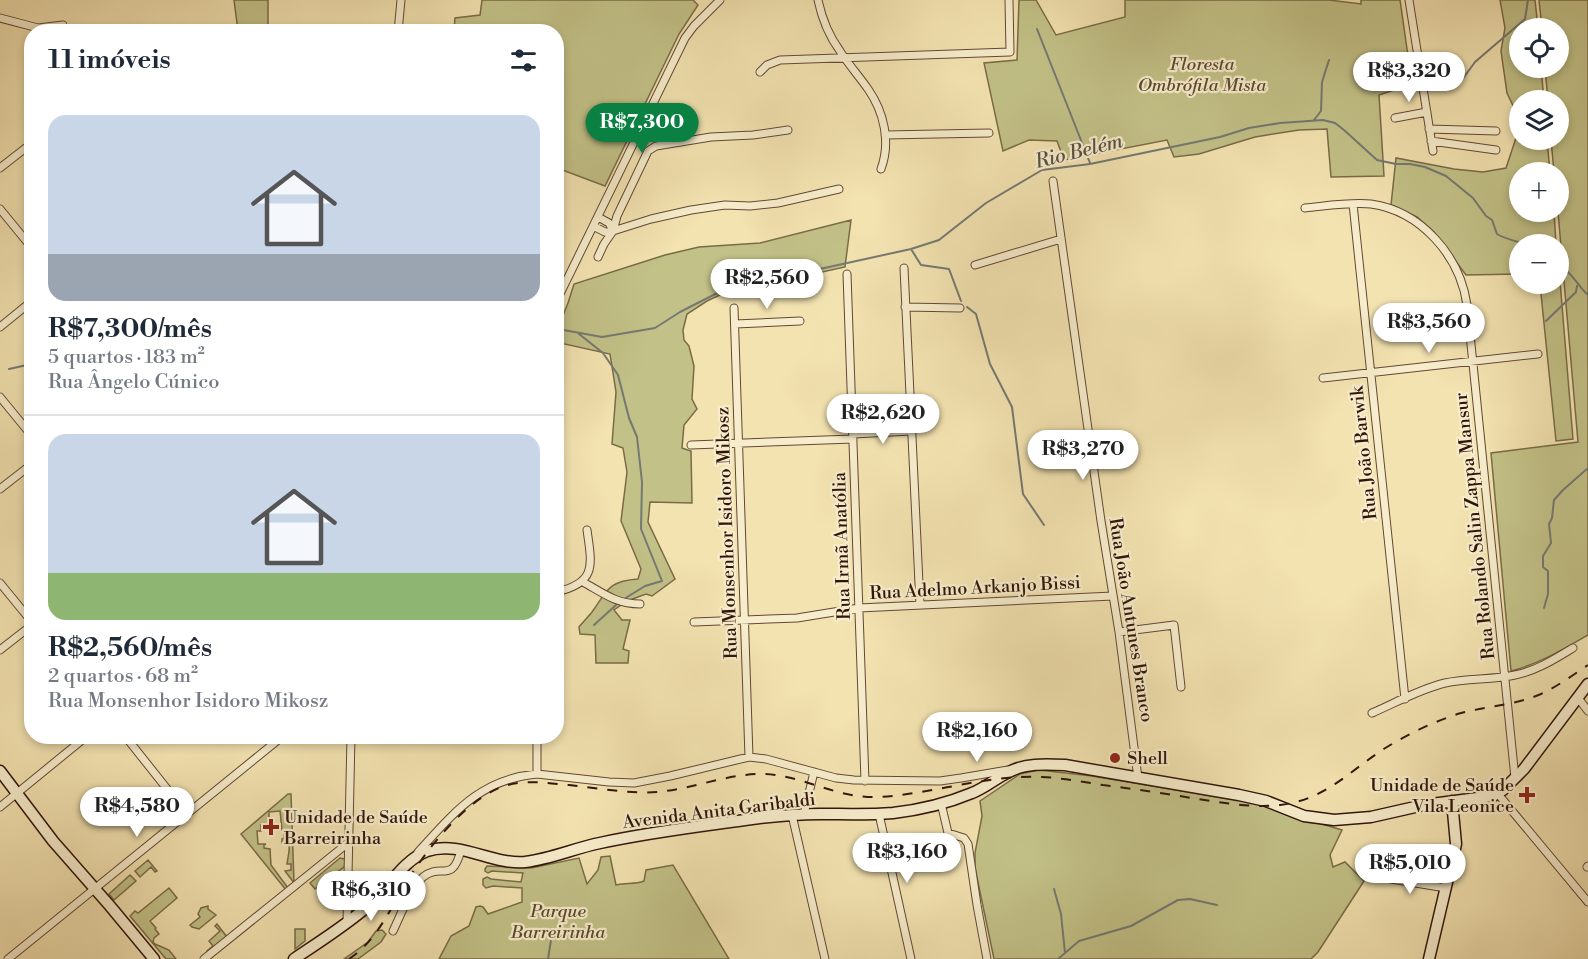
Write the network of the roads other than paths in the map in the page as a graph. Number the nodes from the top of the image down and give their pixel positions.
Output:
1 (401, 0) edge
2 (720, 0) edge
3 (818, 0) edge
4 (1009, 0) edge
5 (1409, 0) edge
6 (0, 18) edge
7 (24, 24) edge
8 (399, 24) edge
9 (844, 58) junction
10 (760, 72) dead end
11 (1427, 112) junction
12 (1395, 118) dead end
13 (1429, 129) junction
14 (788, 130) dead end
15 (1496, 131) dead end
16 (989, 133) dead end
17 (885, 135) junction
18 (1431, 141) junction
19 (24, 149) edge
20 (1496, 150) dead end
21 (1433, 152) dead end
22 (0, 168) edge
23 (881, 169) dead end
24 (1053, 181) dead end
25 (838, 189) dead end
26 (1353, 204) junction
27 (1305, 208) dead end
28 (0, 209) edge
29 (598, 217) junction
30 (593, 226) junction
31 (614, 231) junction
32 (24, 238) edge
33 (1061, 239) junction
34 (598, 256) dead end
35 (975, 265) dead end
36 (903, 268) dead end
37 (847, 274) dead end
38 (564, 286) edge
39 (905, 307) junction
40 (24, 308) edge
41 (734, 308) dead end
42 (960, 308) dead end
43 (800, 321) dead end
44 (735, 324) junction
45 (0, 327) edge
46 (1538, 354) dead end
47 (1473, 361) junction
48 (1371, 373) junction
49 (1323, 378) dead end
50 (0, 397) edge
51 (24, 426) edge
52 (911, 431) junction
53 (853, 436) junction
54 (739, 443) junction
55 (691, 445) dead end
56 (24, 470) edge
57 (0, 489) edge
58 (587, 530) dead end
59 (583, 582) junction
60 (0, 583) edge
61 (564, 590) edge
62 (1113, 596) junction
63 (640, 604) dead end
64 (920, 605) junction
65 (859, 608) junction
66 (24, 613) edge
67 (745, 620) junction
68 (694, 622) dead end
69 (24, 630) edge
70 (1119, 632) junction
71 (1573, 648) dead end
72 (0, 650) edge
73 (1505, 677) junction
74 (1588, 684) edge
75 (1181, 687) dead end
76 (1578, 698) junction
77 (1405, 699) junction
78 (1588, 711) edge
79 (1372, 713) dead end
80 (77, 744) edge
81 (131, 744) edge
82 (271, 744) edge
83 (351, 744) edge
84 (537, 744) edge
85 (749, 757) junction
86 (1017, 768) junction
87 (0, 771) edge
88 (814, 772) junction
89 (537, 774) junction
90 (1138, 778) junction
91 (1515, 778) junction
92 (865, 781) junction
93 (18, 793) junction
94 (1498, 794) junction
95 (1452, 801) junction
96 (941, 803) junction
97 (0, 807) edge
98 (187, 813) junction
99 (804, 814) junction
100 (879, 814) junction
101 (792, 815) junction
102 (348, 843) junction
103 (461, 850) junction
104 (410, 861) junction
105 (1379, 877) dead end
106 (1446, 888) junction
107 (94, 889) junction
108 (1588, 902) edge
109 (346, 923) junction
110 (393, 931) dead end
111 (8, 959) edge
112 (154, 959) edge
113 (204, 959) edge
114 (294, 959) edge
115 (825, 959) edge
116 (910, 959) edge
117 (987, 959) edge
118 (1429, 959) edge

1 - 8 street
2 - 29 street
3 - 9 street
4 - 9 street
5 - 11 street
6 - 7 street
9 - 10 street
9 - 17 street
11 - 12 street
11 - 13 street
13 - 15 street
13 - 18 street
14 - 31 street
16 - 17 street
17 - 23 street
18 - 20 street
18 - 21 street
19 - 22 street
24 - 33 street, Rua João Antunes Branco
25 - 31 street
26 - 27 street, Rua Rolando Salin Zappa Mansur
26 - 47 street, Rua Rolando Salin Zappa Mansur
26 - 48 street, Rua João Barwik
28 - 32 street
29 - 30 street
29 - 31 street
30 - 31 street
30 - 38 street
31 - 34 street
33 - 35 street
33 - 62 street, Rua João Antunes Branco
36 - 39 street
37 - 53 street, Rua Irmã Anatólia
39 - 42 street
39 - 52 street
40 - 45 street
41 - 44 street, Rua Monsenhor Isidoro Mikosz
43 - 44 street
44 - 54 street, Rua Monsenhor Isidoro Mikosz
46 - 47 street
47 - 48 street
47 - 73 street, Rua Rolando Salin Zappa Mansur
48 - 49 street
48 - 77 street, Rua João Barwik
50 - 51 street
52 - 53 street
52 - 64 street
53 - 54 street
53 - 65 street, Rua Irmã Anatólia
54 - 55 street
54 - 67 street, Rua Monsenhor Isidoro Mikosz
56 - 57 street
58 - 59 street
59 - 61 street
59 - 63 street
60 - 66 street
62 - 64 street, Rua Adelmo Arkanjo Bissi
62 - 70 street, Rua João Antunes Branco
64 - 65 street, Rua Adelmo Arkanjo Bissi
65 - 67 street, Rua Adelmo Arkanjo Bissi
65 - 92 street, Rua Irmã Anatólia
67 - 68 street, Rua Adelmo Arkanjo Bissi
67 - 85 street, Rua Monsenhor Isidoro Mikosz
69 - 72 street
70 - 75 street
70 - 90 street, Rua João Antunes Branco
71 - 73 street
73 - 77 street
73 - 91 street, Rua Rolando Salin Zappa Mansur
74 - 76 main road
76 - 78 street
76 - 91 main road
77 - 79 street
80 - 93 street
81 - 98 street
82 - 98 street
83 - 102 street
84 - 89 street
85 - 88 street
85 - 89 street
86 - 90 main road, Avenida Anita Garibaldi
86 - 92 street
86 - 96 main road, Avenida Anita Garibaldi
87 - 93 main road
88 - 92 street
88 - 99 street
89 - 104 street
90 - 95 main road, Avenida Anita Garibaldi
91 - 94 main road
93 - 97 street
93 - 107 main road
94 - 95 main road, Avenida Anita Garibaldi
94 - 108 street
95 - 106 main road
96 - 100 main road, Avenida Anita Garibaldi
96 - 117 street
98 - 107 street
99 - 100 main road, Avenida Anita Garibaldi
99 - 101 main road, Avenida Anita Garibaldi
100 - 116 street
101 - 103 main road, Avenida Anita Garibaldi
101 - 115 street
102 - 109 street
102 - 113 street
103 - 104 main road, Avenida Anita Garibaldi
103 - 110 street
104 - 109 main road, Avenida Anita Garibaldi
105 - 106 street
106 - 118 main road
107 - 111 street
107 - 112 main road
109 - 114 main road, Avenida Anita Garibaldi

